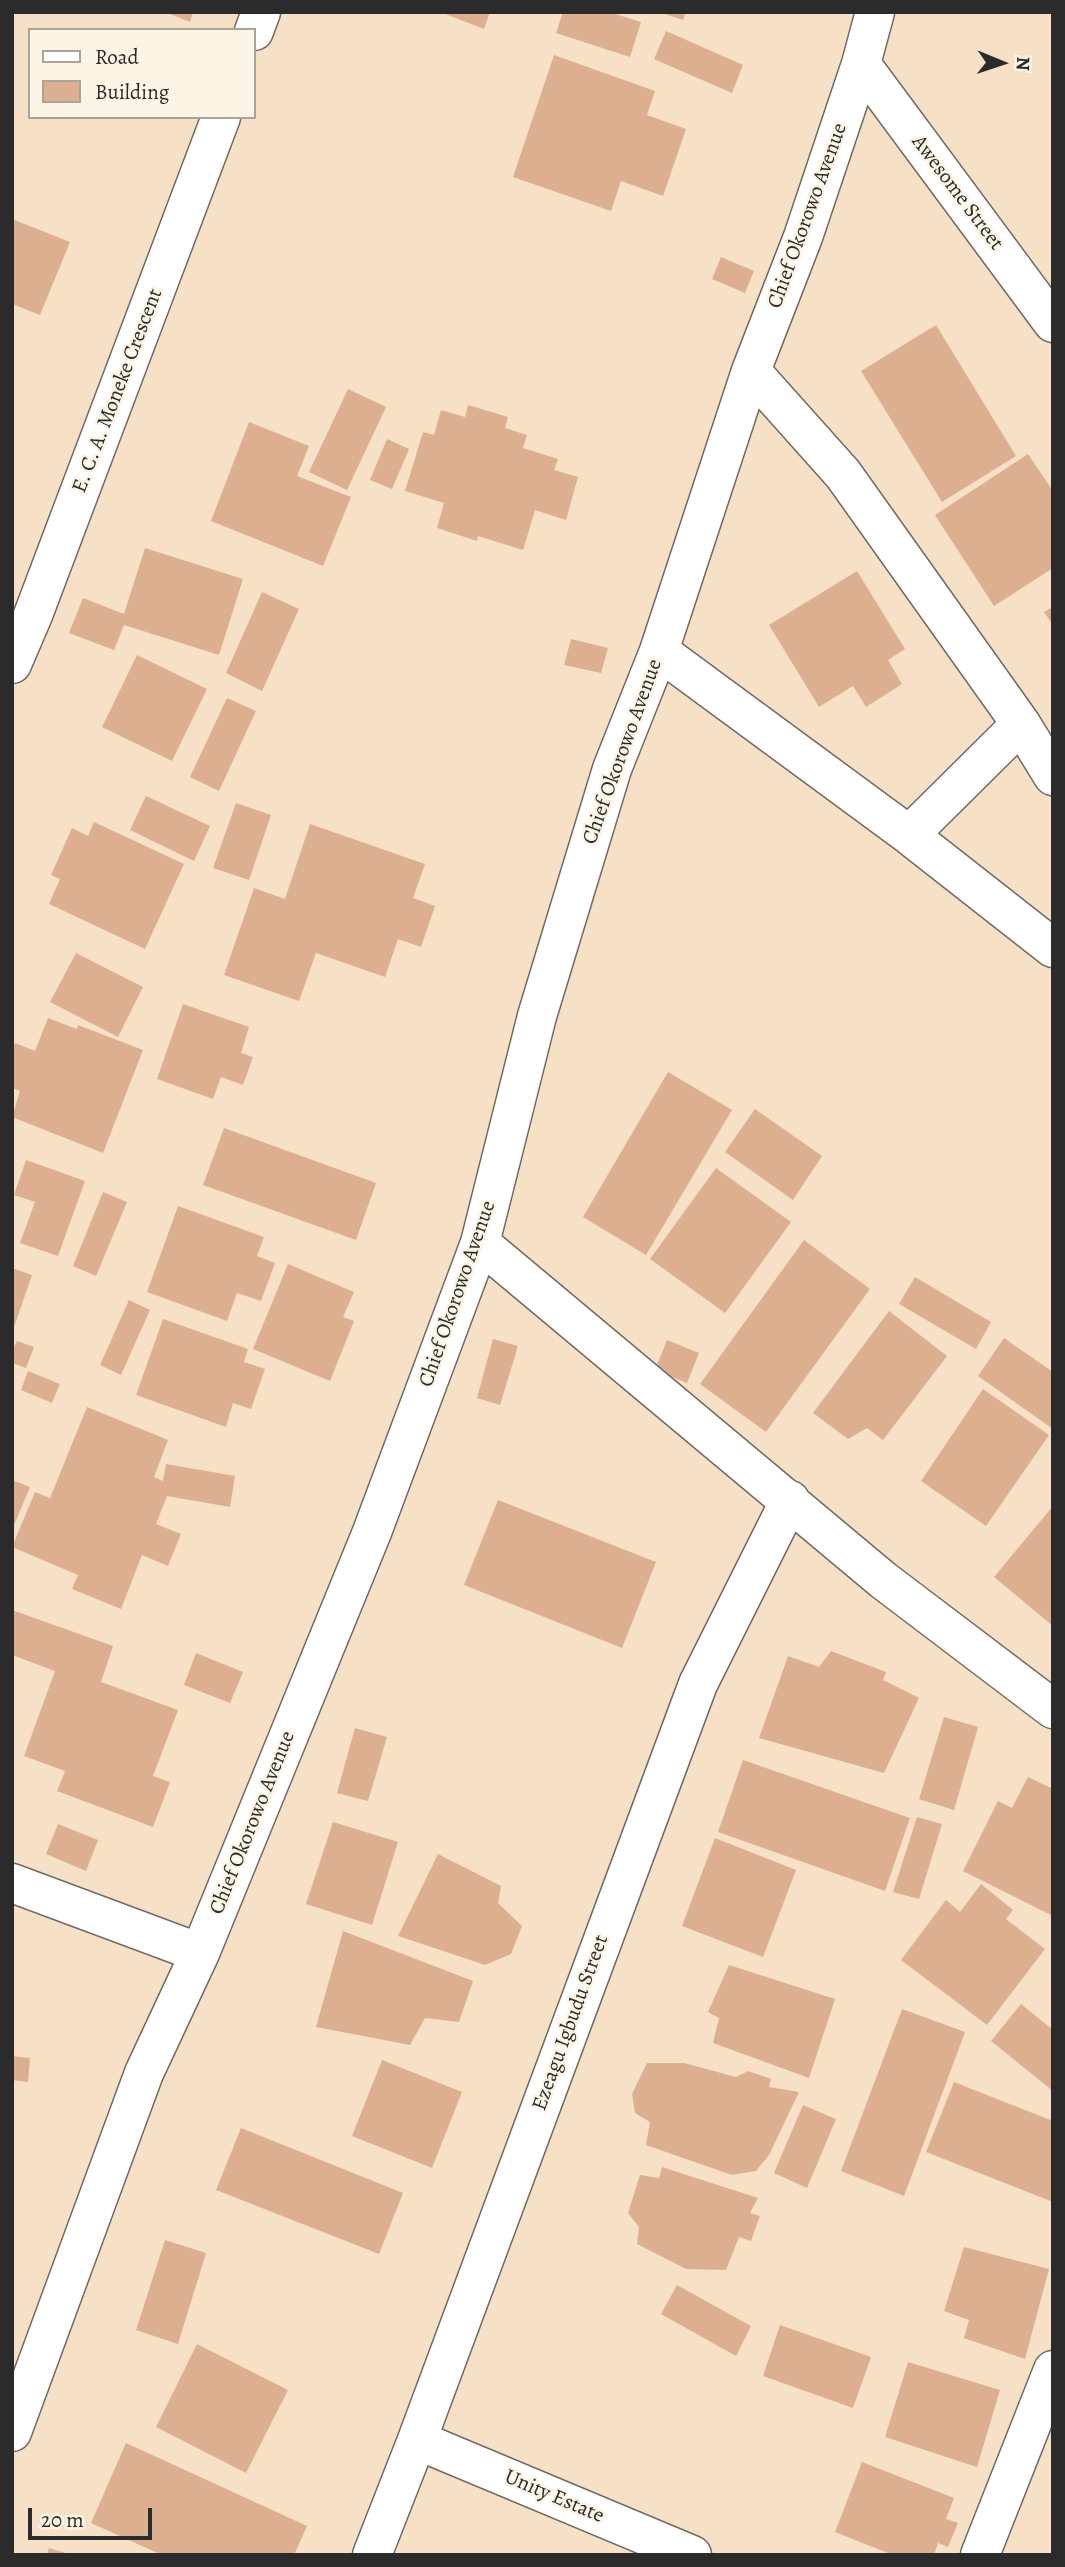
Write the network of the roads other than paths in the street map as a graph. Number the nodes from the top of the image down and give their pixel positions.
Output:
1 (875, 12) edge
2 (861, 64) junction
3 (220, 119) edge
4 (1053, 323) edge
5 (751, 372) junction
6 (659, 650) junction
7 (12, 664) edge
8 (1021, 724) junction
9 (1053, 776) edge
10 (909, 835) junction
11 (1053, 948) edge
12 (480, 1244) junction
13 (790, 1500) junction
14 (1053, 1709) edge
15 (12, 1883) edge
16 (200, 1953) junction
17 (1053, 2370) edge
18 (12, 2432) edge
19 (417, 2440) junction
20 (372, 2555) edge
21 (692, 2555) edge
22 (980, 2555) edge

1 - 2 street, Chief Okorowo Avenue
2 - 4 street, Awesome Street
2 - 5 street, Chief Okorowo Avenue
3 - 7 street, E. C. A. Moneke Crescent
5 - 6 street, Chief Okorowo Avenue
5 - 8 street
6 - 10 street
6 - 12 street, Chief Okorowo Avenue
8 - 9 street
8 - 10 street
10 - 11 street
12 - 13 street
12 - 16 street, Chief Okorowo Avenue
13 - 14 street
13 - 19 street, Ezeagu Igbudu Street
15 - 16 street
16 - 18 street, Chief Okorowo Avenue
17 - 22 street
19 - 20 street, Ezeagu Igbudu Street
19 - 21 street, Unity Estate

